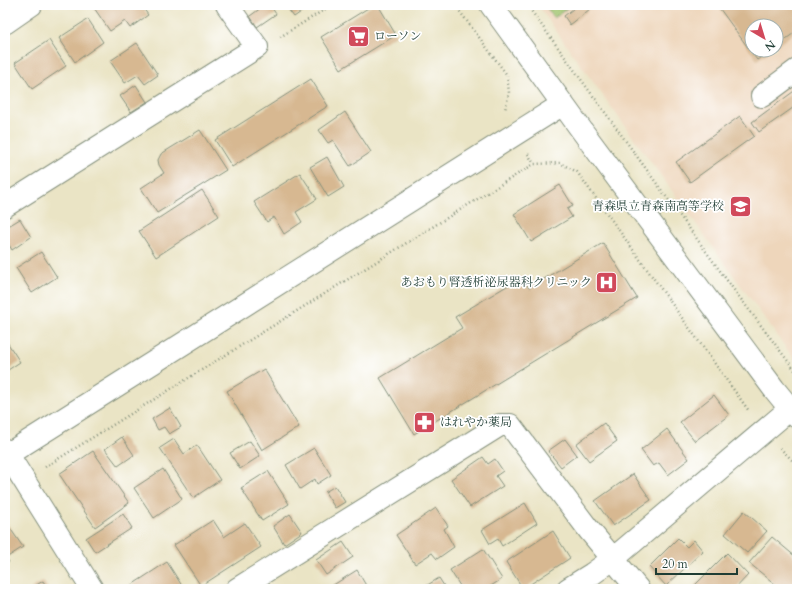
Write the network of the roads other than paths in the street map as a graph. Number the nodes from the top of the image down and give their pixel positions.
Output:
1 (31, 5) edge
2 (227, 5) edge
3 (491, 5) edge
4 (5, 23) edge
5 (797, 70) edge
6 (762, 96) dead end
7 (563, 104) junction
8 (5, 206) edge
9 (793, 413) edge
10 (6, 454) edge
11 (613, 559) junction
12 (92, 589) edge
13 (237, 589) edge
14 (568, 589) edge
15 (638, 589) edge

1 - 4 street
2 - 8 street
3 - 7 street
5 - 6 street
7 - 9 street
7 - 10 street
9 - 11 street
10 - 12 street
11 - 13 street
11 - 14 street
11 - 15 street

